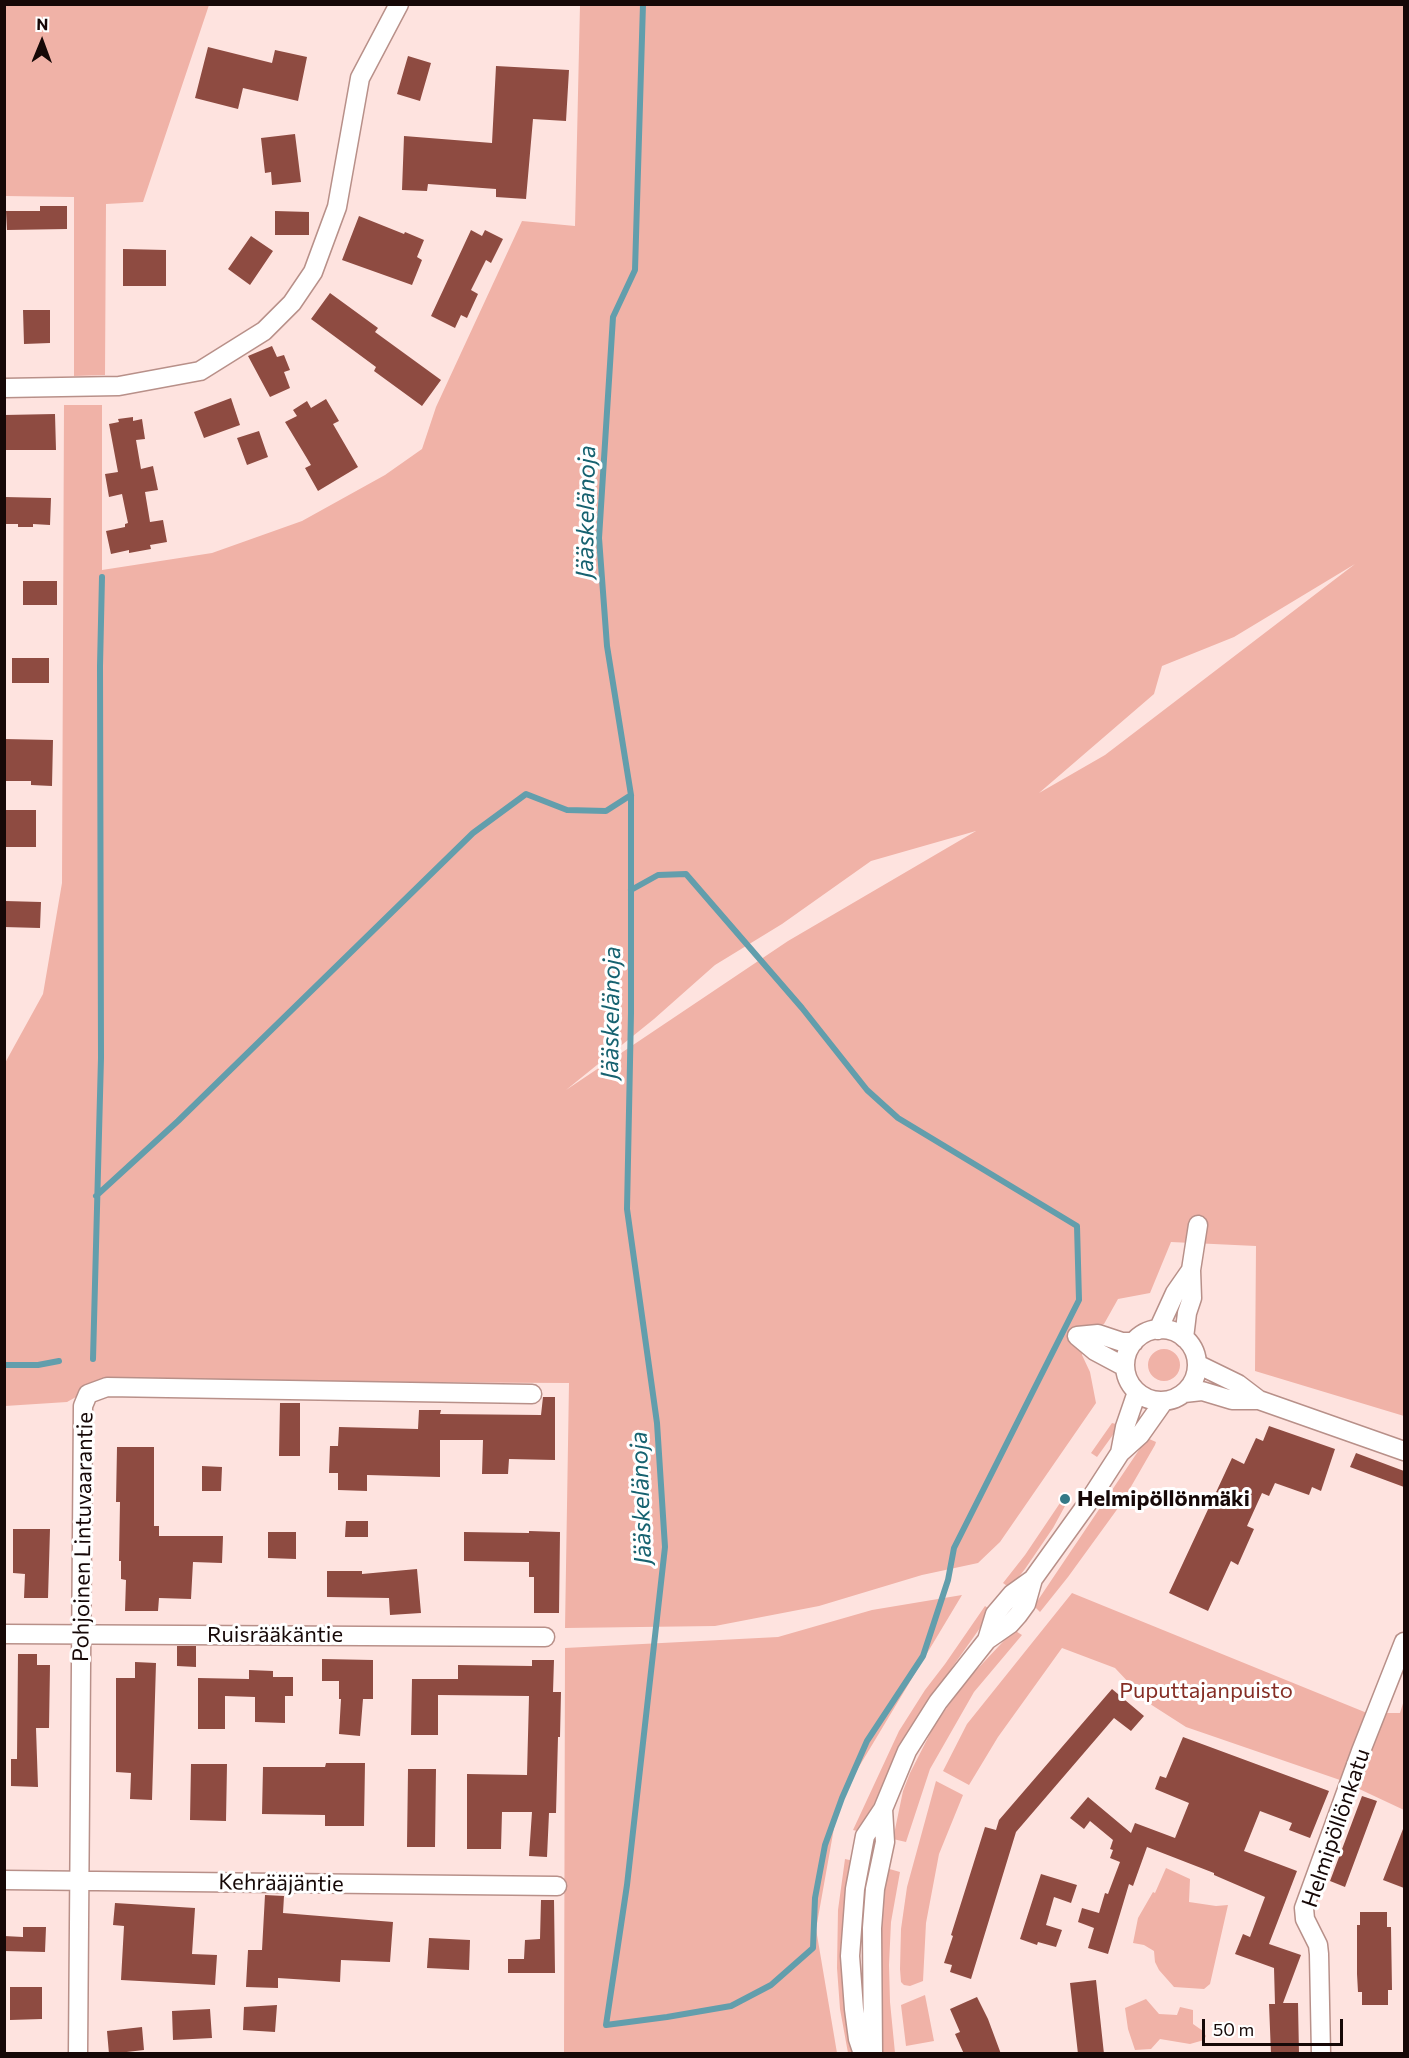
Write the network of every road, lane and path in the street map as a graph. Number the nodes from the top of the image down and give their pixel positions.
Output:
1 (399, 4) edge
2 (4, 388) edge
3 (1198, 1225) dead end
4 (1191, 1270) junction
5 (1158, 1330) junction
6 (1184, 1338) junction
7 (1134, 1342) junction
8 (1197, 1364) junction
9 (1125, 1367) junction
10 (1137, 1392) junction
11 (1184, 1393) junction
12 (532, 1394) dead end
13 (1259, 1400) junction
14 (1164, 1401) junction
15 (1404, 1451) edge
16 (1120, 1453) junction
17 (4, 1634) edge
18 (82, 1634) junction
19 (545, 1637) dead end
20 (1404, 1642) edge
21 (883, 1809) junction
22 (4, 1880) edge
23 (79, 1881) junction
24 (557, 1886) dead end
25 (78, 2054) edge
26 (863, 2054) edge
27 (873, 2054) edge
28 (1321, 2054) edge

1 - 2 street
3 - 4 street
4 - 5 street
4 - 6 street
5 - 6 street
5 - 7 street
6 - 8 street
7 - 9 street
7 - 9 street
8 - 11 street
8 - 13 street
9 - 10 street
10 - 14 street
10 - 16 street
11 - 13 street
11 - 14 street
12 - 18 street, Pohjoinen Lintuvaarantie
13 - 15 street
14 - 16 street
16 - 21 street
17 - 18 street, Ruisrääkäntie
18 - 19 street, Ruisrääkäntie
18 - 23 street, Pohjoinen Lintuvaarantie
20 - 28 street, Helmipöllönkatu
21 - 26 street
21 - 27 street
22 - 23 street, Kehrääjäntie
23 - 24 street, Kehrääjäntie
23 - 25 street, Pohjoinen Lintuvaarantie

